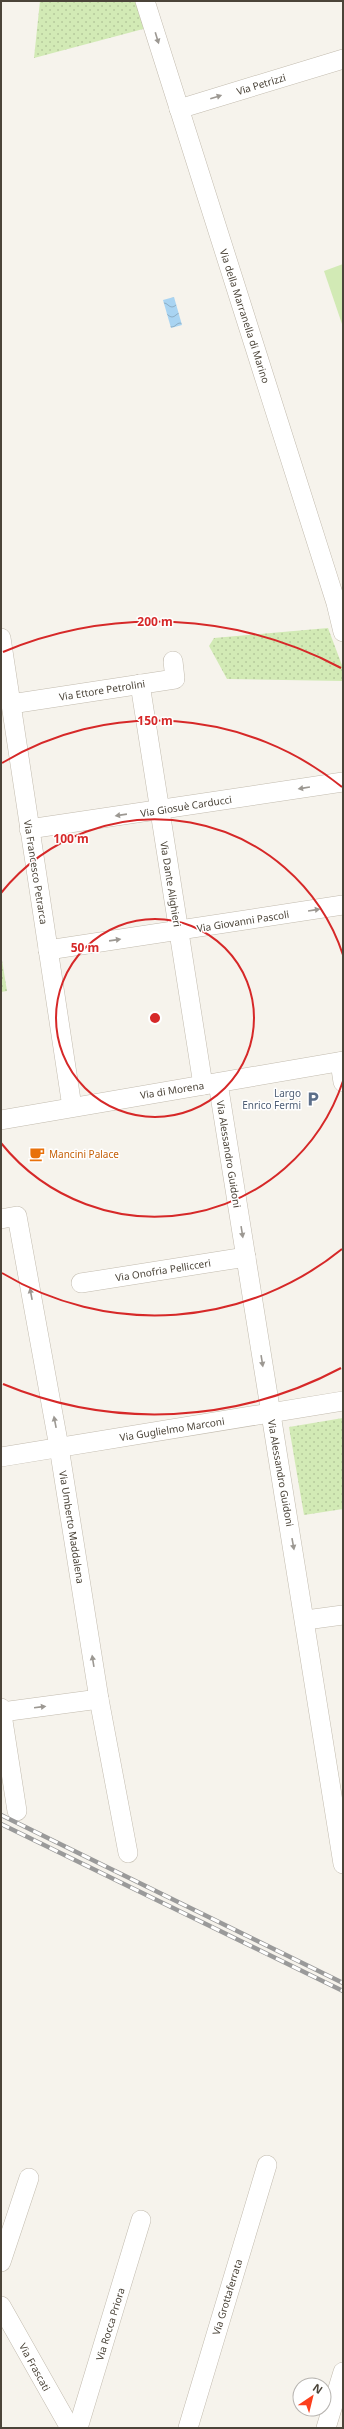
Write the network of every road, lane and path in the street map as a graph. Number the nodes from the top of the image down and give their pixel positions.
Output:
1 (145, 1) edge
2 (343, 59) edge
3 (179, 109) junction
4 (343, 632) edge
5 (1, 638) edge
6 (172, 661) dead end
7 (140, 684) junction
8 (10, 704) junction
9 (343, 782) edge
10 (160, 810) junction
11 (29, 829) junction
12 (343, 905) edge
13 (178, 931) junction
14 (48, 950) junction
15 (341, 1062) edge
16 (343, 1082) edge
17 (210, 1084) junction
18 (72, 1107) junction
19 (1, 1120) edge
20 (1, 1219) edge
21 (246, 1257) junction
22 (81, 1283) dead end
23 (343, 1401) edge
24 (271, 1413) junction
25 (59, 1447) junction
26 (1, 1457) edge
27 (343, 1616) edge
28 (306, 1620) junction
29 (99, 1699) junction
30 (1, 1710) edge
31 (17, 1811) dead end
32 (128, 1853) dead end
33 (343, 1864) edge
34 (267, 2165) dead end
35 (29, 2178) dead end
36 (141, 2220) dead end
37 (1, 2262) edge
38 (1, 2306) edge
39 (343, 2372) edge
40 (70, 2428) edge
41 (78, 2428) edge
42 (188, 2428) edge
43 (326, 2428) edge

1 -> 3 street, Via della Marranella di Marino
3 -> 2 street, Via Petrizzi
3 - 4 street, Via della Marranella di Marino
5 - 8 street, Via Francesco Petrarca
6 - 7 street, Via Ettore Petrolini
7 - 8 street, Via Ettore Petrolini
7 - 10 street, Via Dante Alighieri
8 - 11 street, Via Francesco Petrarca
9 -> 10 street, Via Giosuè Carducci
10 -> 11 street, Via Giosuè Carducci
10 - 13 street, Via Dante Alighieri
11 - 14 street, Via Francesco Petrarca
13 -> 12 street, Via Giovanni Pascoli
14 -> 13 street, Via Giovanni Pascoli
13 - 17 street, Via Dante Alighieri
14 - 18 street, Via Francesco Petrarca
15 - 16 street
15 - 17 street, Via di Morena
17 - 18 street, Via di Morena
17 -> 21 street, Via Alessandro Guidoni
18 - 19 street, Via di Morena
25 -> 20 street, Via Umberto Maddalena
21 - 22 street, Via Onofria Pellicceri
21 -> 24 street, Via Alessandro Guidoni
23 - 24 street, Via Guglielmo Marconi
24 - 25 street, Via Guglielmo Marconi
24 -> 28 street, Via Alessandro Guidoni
25 - 26 street, Via Guglielmo Marconi
29 -> 25 street, Via Umberto Maddalena
27 - 28 street
28 - 33 street, Via Alessandro Guidoni
30 -> 29 street
29 - 32 street, Via Umberto Maddalena
30 - 31 street
34 - 42 street, Via Grottaferrata
35 - 37 street
36 - 41 street, Via Rocca Priora
38 - 40 street, Via Frascati
39 - 43 street

